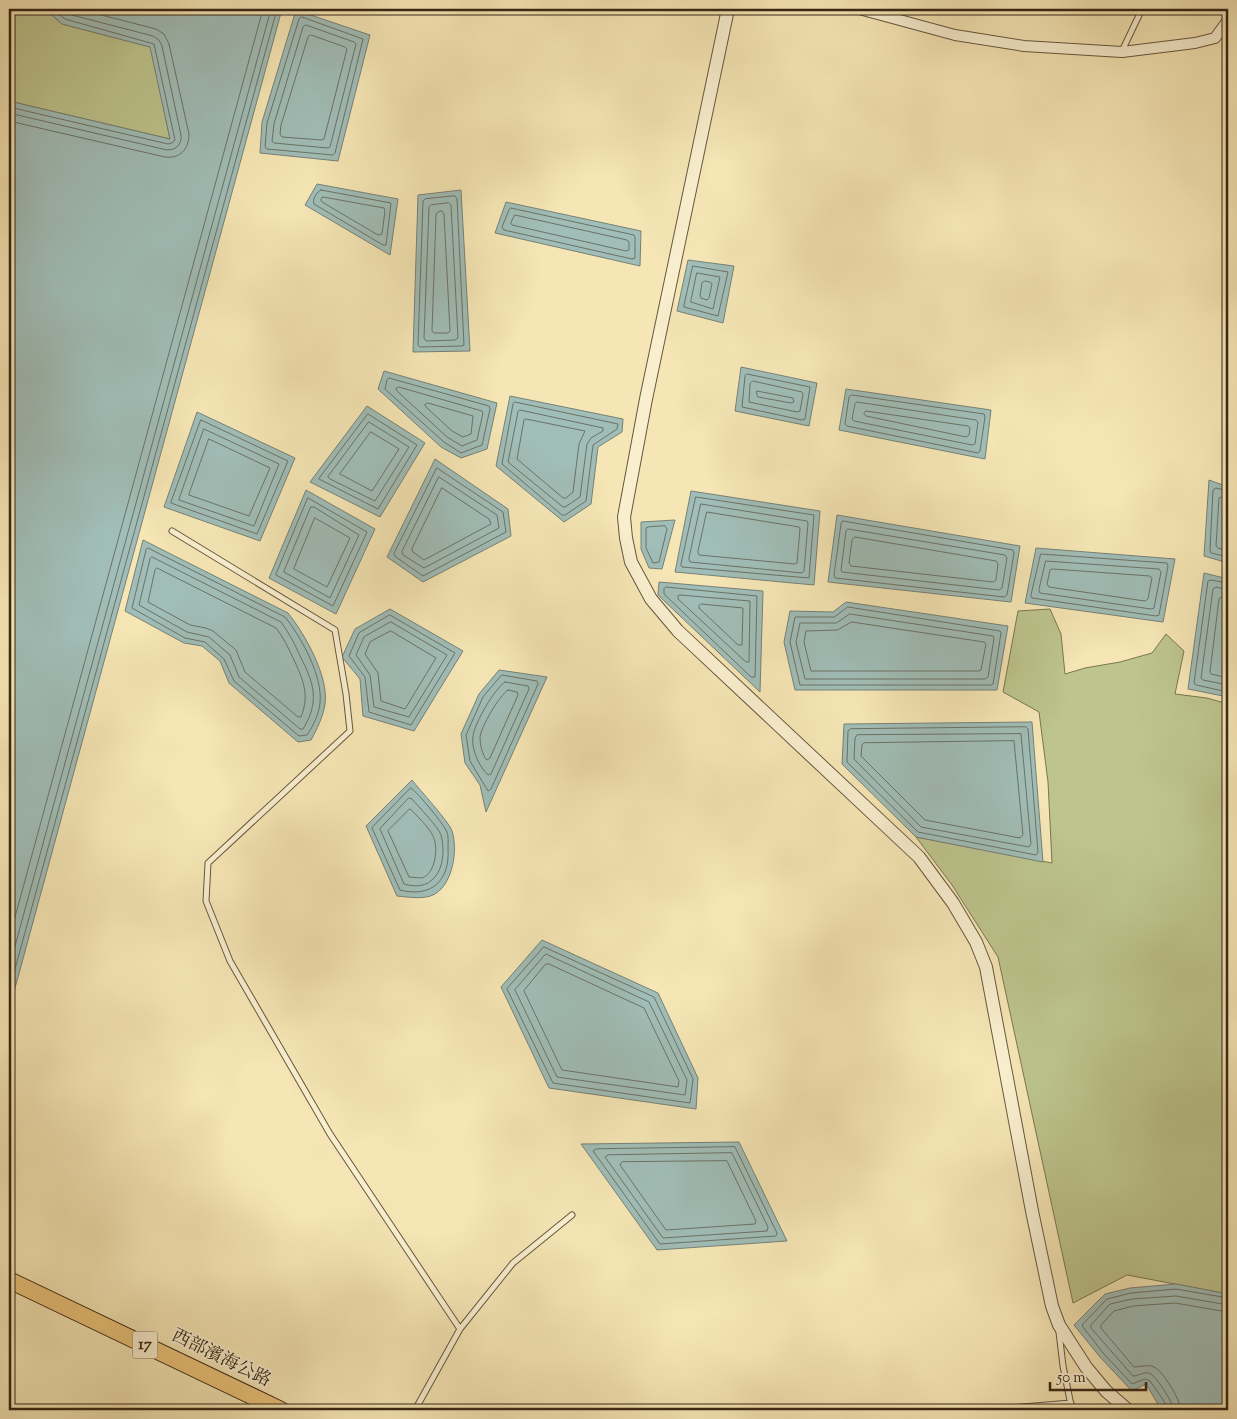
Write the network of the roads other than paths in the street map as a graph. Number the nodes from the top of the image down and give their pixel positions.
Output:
1 (728, 9) edge
2 (859, 9) edge
3 (1142, 9) edge
4 (1228, 20) edge
5 (1122, 52) junction
6 (172, 531) dead end
7 (572, 1215) dead end
8 (9, 1280) edge
9 (1059, 1325) junction
10 (460, 1329) junction
11 (1071, 1403) junction
12 (281, 1410) edge
13 (415, 1410) edge
14 (987, 1410) edge
15 (1072, 1410) edge
16 (1128, 1410) edge

1 - 9 street
2 - 5 street
3 - 5 lane
4 - 5 street
6 - 10 lane
7 - 10 lane
8 - 12 main road, 西部濱海公路 / 17
9 - 11 lane
9 - 16 street
10 - 13 lane
11 - 14 lane
11 - 15 lane

